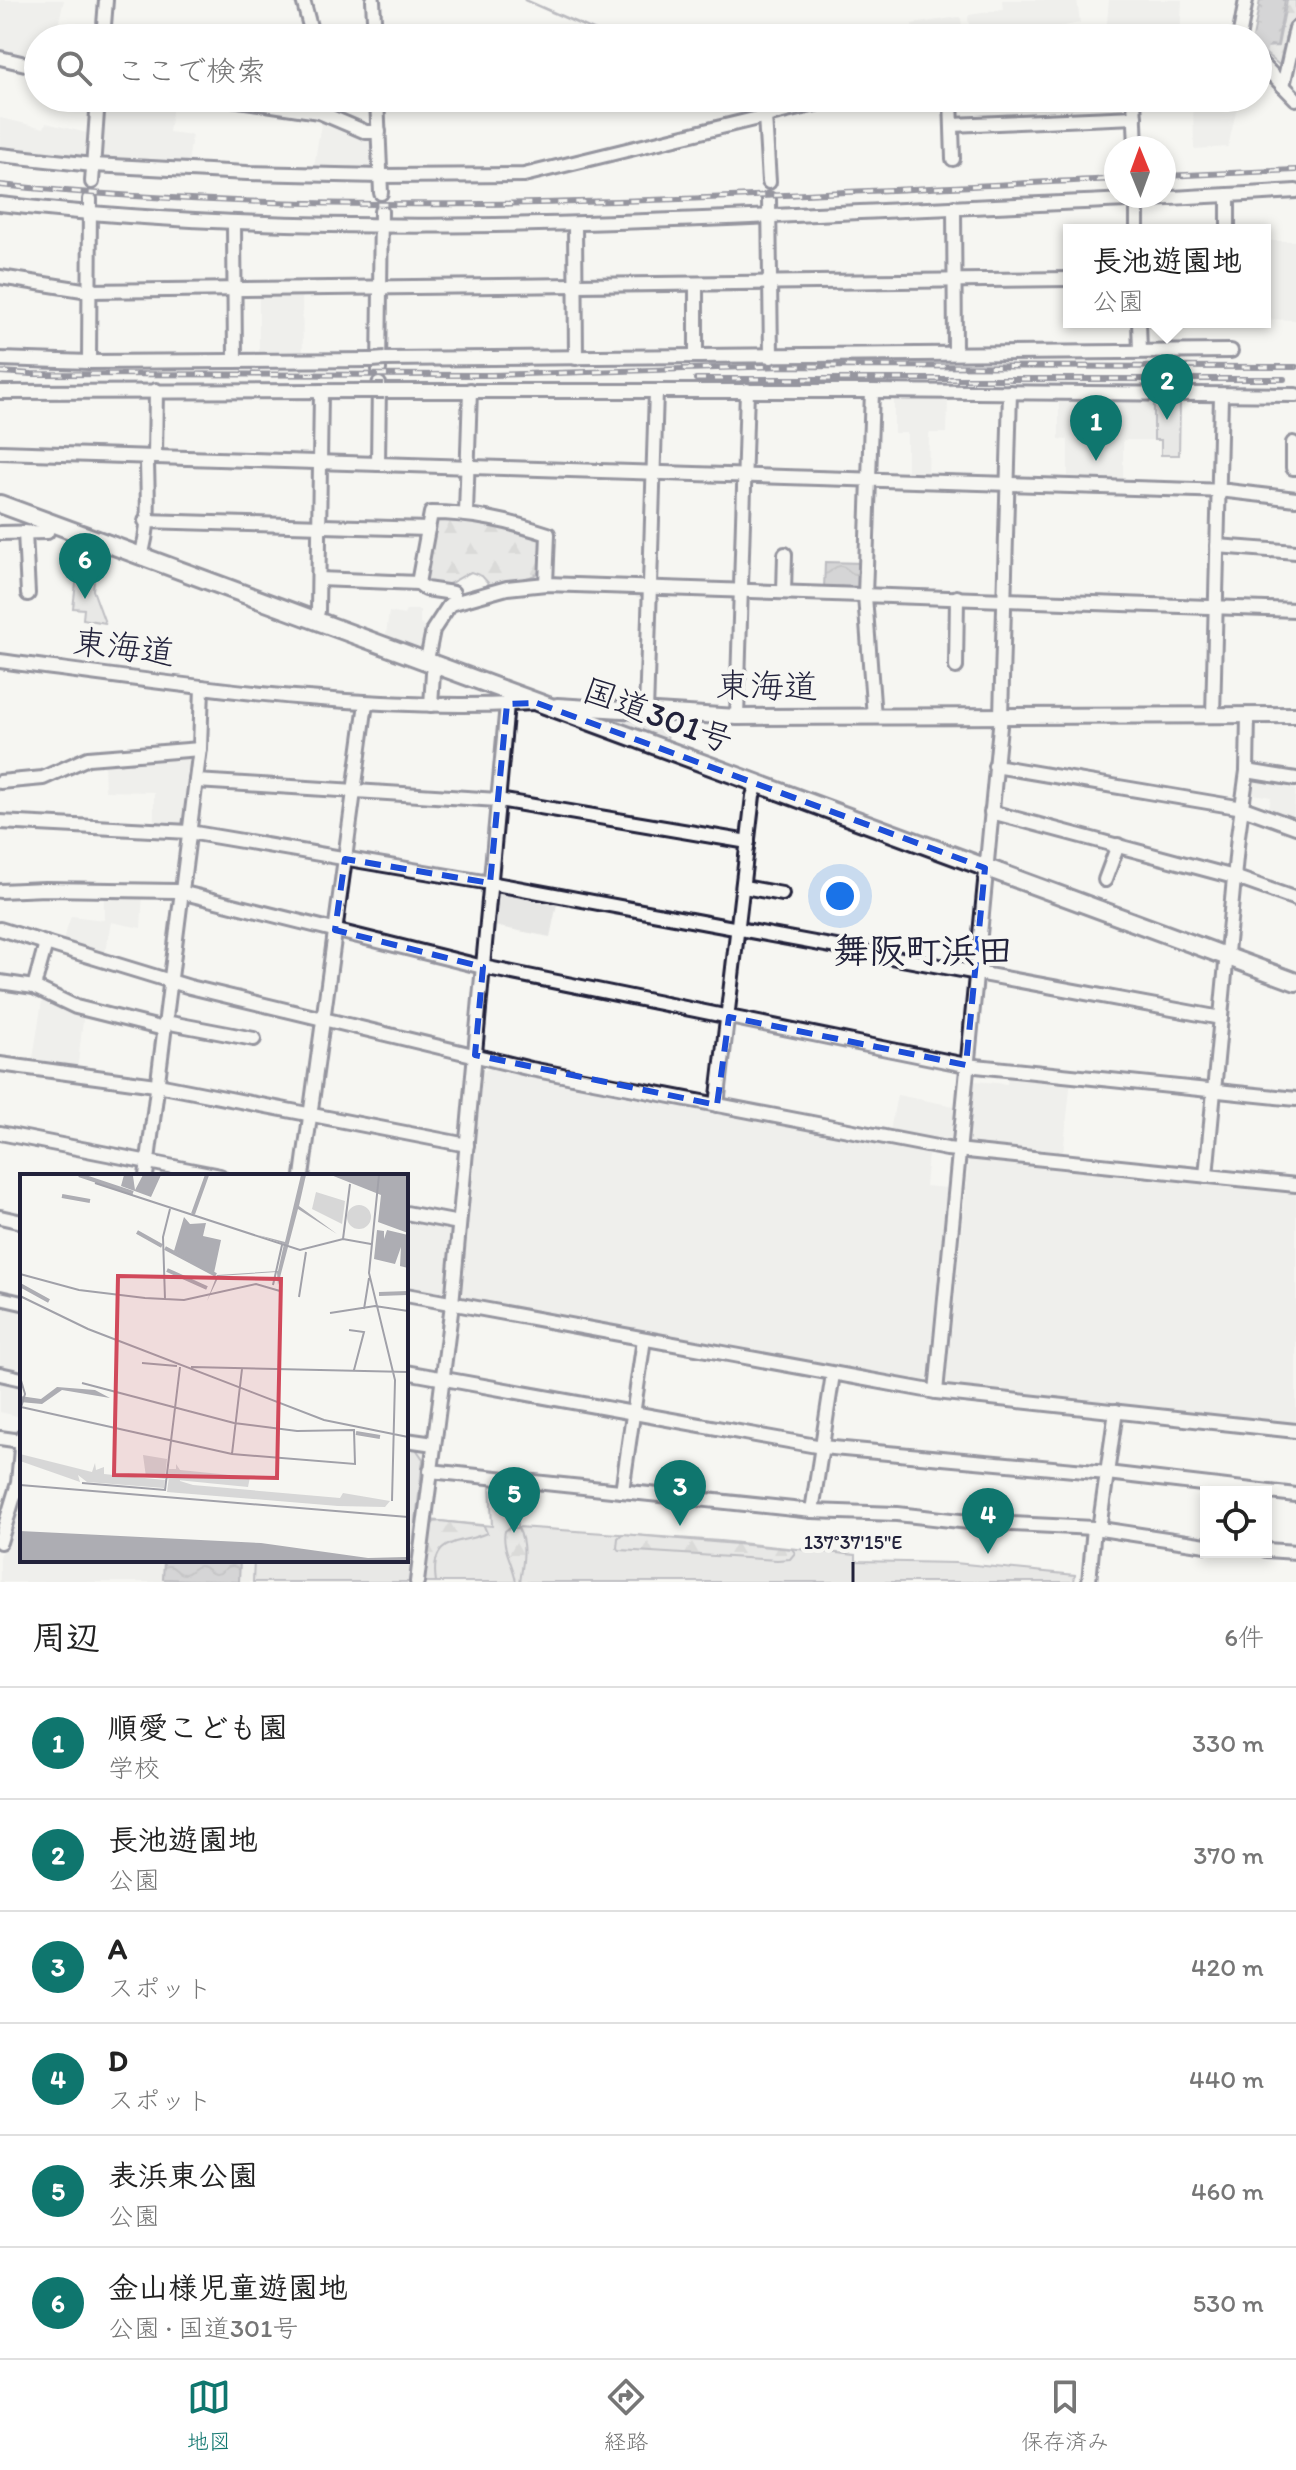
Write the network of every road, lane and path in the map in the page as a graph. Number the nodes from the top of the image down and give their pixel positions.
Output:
1 (106, 0) edge
2 (303, 0) edge
3 (373, 0) edge
4 (1246, 0) edge
5 (104, 24) edge
6 (309, 24) edge
7 (374, 24) edge
8 (1242, 24) edge
9 (1296, 28) edge
10 (0, 58) edge
11 (24, 64) edge
12 (1272, 74) edge
13 (1290, 93) edge
14 (97, 112) edge
15 (313, 112) edge
16 (378, 112) edge
17 (782, 112) edge
18 (952, 112) edge
19 (1135, 112) edge
20 (326, 114) joint
21 (765, 116) junction
22 (1135, 117) junction
23 (952, 125) junction
24 (379, 132) junction
25 (1136, 136) edge
26 (0, 155) edge
27 (953, 159) dead end
28 (93, 165) junction
29 (381, 176) junction
30 (92, 182) dead end
31 (769, 182) dead end
32 (1296, 191) edge
33 (381, 193) dead end
34 (1234, 195) junction
35 (1176, 196) edge
36 (90, 199) dead end
37 (769, 199) dead end
38 (1104, 199) edge
39 (0, 204) edge
40 (954, 207) junction
41 (381, 211) dead end
42 (89, 214) junction
43 (770, 217) junction
44 (234, 224) junction
45 (1229, 224) edge
46 (575, 225) junction
47 (381, 227) junction
48 (0, 277) edge
49 (1063, 279) edge
50 (955, 280) junction
51 (771, 283) junction
52 (691, 284) junction
53 (576, 285) junction
54 (381, 287) junction
55 (235, 289) junction
56 (89, 291) junction
57 (1139, 328) edge
58 (1140, 351) junction
59 (1231, 351) dead end
60 (955, 352) junction
61 (692, 356) junction
62 (771, 357) junction
63 (576, 358) junction
64 (0, 359) edge
65 (235, 361) junction
66 (89, 362) junction
67 (379, 363) junction
68 (378, 389) junction
69 (156, 390) junction
70 (470, 390) junction
71 (747, 390) junction
72 (321, 391) junction
73 (656, 391) junction
74 (872, 391) junction
75 (0, 392) edge
76 (1010, 392) junction
77 (1296, 395) edge
78 (1221, 396) junction
79 (1291, 443) edge
80 (0, 452) edge
81 (151, 457) junction
82 (320, 462) junction
83 (378, 464) junction
84 (467, 467) junction
85 (1296, 468) edge
86 (654, 473) junction
87 (744, 476) junction
88 (869, 480) junction
89 (1008, 484) junction
90 (1219, 491) junction
91 (1296, 499) edge
92 (0, 504) edge
93 (466, 513) junction
94 (145, 521) junction
95 (50, 522) junction
96 (319, 525) junction
97 (428, 529) junction
98 (25, 532) junction
99 (0, 533) edge
100 (1217, 546) junction
101 (1296, 552) edge
102 (785, 554) dead end
103 (141, 555) junction
104 (319, 579) junction
105 (418, 583) junction
106 (546, 584) junction
107 (650, 587) junction
108 (741, 591) junction
109 (784, 592) junction
110 (28, 594) dead end
111 (865, 596) junction
112 (957, 597) junction
113 (1004, 598) junction
114 (456, 601) junction
115 (1216, 606) junction
116 (1296, 610) edge
117 (315, 620) junction
118 (0, 661) edge
119 (430, 667) junction
120 (956, 667) dead end
121 (202, 687) junction
122 (509, 698) junction
123 (366, 703) junction
124 (537, 703) junction
125 (431, 705) junction
126 (646, 713) junction
127 (1213, 715) junction
128 (1248, 715) junction
129 (1296, 715) edge
130 (1001, 716) junction
131 (737, 717) junction
132 (874, 717) junction
133 (200, 749) junction
134 (995, 766) junction
135 (1247, 771) junction
136 (1296, 779) edge
137 (196, 781) junction
138 (0, 782) edge
139 (758, 783) junction
140 (354, 791) junction
141 (498, 800) junction
142 (1243, 808) junction
143 (991, 812) junction
144 (0, 822) edge
145 (1296, 827) edge
146 (189, 832) junction
147 (748, 842) junction
148 (1118, 845) junction
149 (345, 859) junction
150 (985, 868) junction
151 (1234, 877) junction
152 (1105, 880) dead end
153 (490, 883) junction
154 (744, 887) junction
155 (0, 891) edge
156 (182, 892) junction
157 (782, 894) dead end
158 (1296, 899) edge
159 (0, 929) edge
160 (739, 929) junction
161 (335, 930) junction
162 (46, 943) junction
163 (1226, 957) junction
164 (483, 967) junction
165 (975, 973) junction
166 (170, 981) junction
167 (0, 982) edge
168 (1296, 982) edge
169 (34, 987) junction
170 (729, 1017) junction
171 (1221, 1018) junction
172 (323, 1019) junction
173 (165, 1025) junction
174 (254, 1039) dead end
175 (475, 1055) junction
176 (0, 1064) edge
177 (966, 1065) junction
178 (157, 1085) junction
179 (1214, 1091) junction
180 (1296, 1099) edge
181 (717, 1105) junction
182 (310, 1115) junction
183 (0, 1133) edge
184 (467, 1145) junction
185 (961, 1150) junction
186 (147, 1162) junction
187 (146, 1174) edge
188 (210, 1174) edge
189 (302, 1174) edge
190 (1206, 1176) junction
191 (1296, 1185) edge
192 (408, 1213) edge
193 (0, 1217) edge
194 (20, 1222) edge
195 (459, 1223) junction
196 (408, 1295) edge
197 (0, 1298) edge
198 (20, 1303) edge
199 (452, 1304) junction
200 (644, 1339) junction
201 (408, 1372) edge
202 (0, 1374) edge
203 (833, 1374) junction
204 (20, 1379) edge
205 (442, 1379) junction
206 (936, 1392) junction
207 (1116, 1411) junction
208 (633, 1413) junction
209 (1296, 1431) edge
210 (0, 1438) edge
211 (20, 1439) edge
212 (408, 1440) edge
213 (434, 1444) junction
214 (822, 1447) junction
215 (20, 1461) edge
216 (430, 1471) junction
217 (1107, 1473) junction
218 (622, 1491) junction
219 (1296, 1495) edge
220 (812, 1511) junction
221 (1096, 1529) junction
222 (0, 1542) edge
223 (1200, 1544) edge
224 (1272, 1550) edge
225 (1296, 1552) edge
226 (417, 1582) edge
227 (1089, 1582) edge

1 - 5 street
2 - 6 street
3 - 7 street
4 - 8 street
9 - 13 street
10 - 11 street
12 - 13 street
14 - 28 street
15 - 20 street
16 - 24 street
17 - 21 street
18 - 23 street
19 - 22 street
20 - 24 street
21 - 29 street
21 - 31 street
22 - 23 street
22 - 25 street
23 - 27 street
24 - 29 street
26 - 28 street
28 - 29 street
28 - 30 street
29 - 33 street
32 - 34 street
34 - 35 street
34 - 45 street
36 - 42 street
37 - 43 street
38 - 40 street
39 - 42 street
40 - 43 street
40 - 50 street
41 - 47 street
42 - 44 street
42 - 56 street
43 - 46 street
43 - 51 street
44 - 47 street
44 - 55 street
46 - 47 street
46 - 53 street
47 - 54 street
48 - 56 street
49 - 50 street
50 - 51 street
50 - 60 street
51 - 52 street
51 - 62 street
52 - 53 street
52 - 61 street
53 - 54 street
53 - 63 street
54 - 55 street
54 - 67 street
55 - 56 street
55 - 65 street
56 - 66 street
57 - 58 street
58 - 59 street
58 - 60 street
60 - 62 street
61 - 62 street
61 - 63 street
63 - 67 street
64 - 66 street
65 - 66 street
65 - 67 street
68 - 70 street
68 - 72 street
68 - 83 street
69 - 72 street
69 - 75 street
69 - 81 street
70 - 73 street
70 - 84 street
71 - 73 street
71 - 74 street
71 - 87 street
72 - 82 street
73 - 86 street
74 - 76 street
74 - 88 street
76 - 78 street
76 - 89 street
77 - 78 street
78 - 90 street
79 - 85 street
80 - 81 street
81 - 82 street
81 - 94 street
82 - 83 street
82 - 96 street
83 - 84 street
84 - 86 street
84 - 93 street
86 - 87 street
86 - 107 street
87 - 88 street
87 - 108 street
88 - 89 street
88 - 111 street
89 - 90 street
89 - 113 street
90 - 91 street
90 - 100 street
92 - 95 highway, 国道301号
93 - 97 street
93 - 106 street
94 - 96 street
94 - 103 street
95 - 98 street
95 - 103 highway, 国道301号
96 - 97 street
96 - 104 street
97 - 105 street
98 - 99 street
98 - 110 street
100 - 101 street
100 - 115 street
102 - 109 street
103 - 117 highway, 国道301号
104 - 105 street
104 - 117 street
105 - 114 street
106 - 107 street
106 - 114 street
107 - 108 street
107 - 126 street
108 - 109 street
108 - 131 street
109 - 111 street
111 - 112 street
111 - 132 street
112 - 113 street
112 - 120 street
113 - 115 street
113 - 130 street
114 - 119 street
115 - 116 street
115 - 127 street
117 - 119 highway, 国道301号
118 - 121 street, 東海道
119 - 122 highway, 国道301号
119 - 125 street
121 - 123 street, 東海道
121 - 133 street
122 - 124 highway, 国道301号
122 - 125 street, 東海道
122 - 141 street
123 - 125 street, 東海道
123 - 140 street
124 - 126 main road, 東海道
124 - 139 highway, 国道301号
126 - 131 main road, 東海道
127 - 128 main road, 東海道
127 - 130 main road, 東海道
128 - 129 main road, 東海道
128 - 135 street
130 - 132 main road, 東海道
130 - 134 street
131 - 132 main road, 東海道
133 - 137 street
133 - 138 street
134 - 142 street
134 - 143 street
135 - 136 street
135 - 142 street
137 - 140 street
137 - 146 street
139 - 147 street
139 - 150 highway, 国道301号
140 - 141 street
140 - 149 street
141 - 147 street
141 - 153 street
142 - 145 street
142 - 151 street
143 - 148 street
143 - 150 street
144 - 146 street
146 - 149 street
146 - 156 street
147 - 154 street
148 - 151 street
148 - 152 street
149 - 153 street
149 - 161 street
150 - 163 highway, 国道301号
150 - 165 street
151 - 158 street
151 - 163 street
153 - 160 street
153 - 164 street
154 - 157 street
154 - 160 street
155 - 156 street
156 - 161 street
156 - 166 street
159 - 162 street
160 - 165 street
160 - 170 street
161 - 164 street
161 - 172 street
162 - 166 street
162 - 169 street
163 - 168 highway, 国道301号
163 - 171 street
164 - 170 street
164 - 175 street
165 - 171 street
165 - 177 street
166 - 172 street
166 - 173 street
167 - 169 street
169 - 173 street
170 - 177 street
170 - 181 street
171 - 179 street
172 - 175 street
172 - 182 street
173 - 174 street
173 - 178 street
175 - 181 street
175 - 184 street
176 - 178 street
177 - 179 street
177 - 185 street
178 - 182 street
178 - 186 street
179 - 180 street
179 - 190 street
181 - 185 street
182 - 184 street
182 - 189 street
183 - 186 street
184 - 195 street
185 - 190 street
185 - 206 street
186 - 187 street
186 - 188 street
190 - 191 street
192 - 195 street
193 - 194 street
195 - 199 street
196 - 199 street
197 - 198 street
199 - 200 street
199 - 205 street
200 - 203 street
200 - 208 street
201 - 205 street
202 - 204 street
203 - 206 street
203 - 214 street
205 - 208 street
205 - 213 street
206 - 207 street
207 - 209 street
207 - 217 street
208 - 214 street
208 - 218 street
210 - 211 street
212 - 213 street
213 - 216 street
214 - 217 street
214 - 220 street
215 - 222 street
216 - 218 street
216 - 226 street
217 - 219 street
217 - 221 street
218 - 220 street
220 - 221 street
221 - 223 street
221 - 227 street
224 - 225 street

